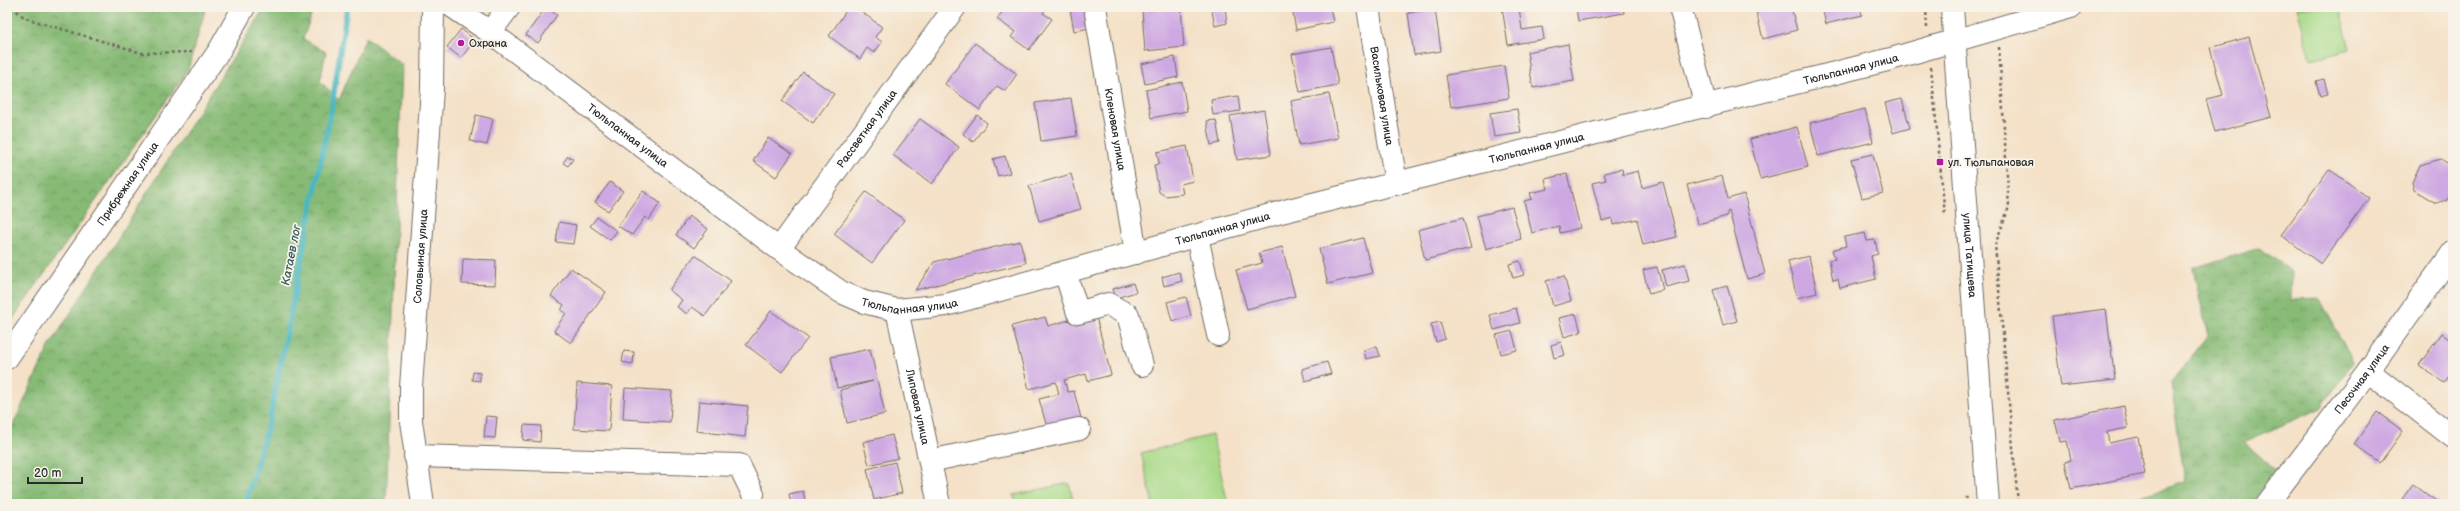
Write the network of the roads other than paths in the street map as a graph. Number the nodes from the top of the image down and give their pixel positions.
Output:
1 (244, 7) edge
2 (433, 7) edge
3 (453, 7) edge
4 (509, 7) edge
5 (955, 7) edge
6 (1095, 7) edge
7 (1368, 7) edge
8 (1680, 7) edge
9 (1952, 7) edge
10 (2070, 7) edge
11 (490, 32) junction
12 (1954, 39) junction
13 (1706, 107) junction
14 (1396, 184) junction
15 (1197, 236) junction
16 (779, 249) junction
17 (1136, 252) junction
18 (2453, 252) edge
19 (1065, 272) junction
20 (897, 310) junction
21 (1218, 334) dead end
22 (7, 358) edge
23 (1142, 365) dead end
24 (2368, 371) junction
25 (1079, 429) dead end
26 (2453, 437) edge
27 (415, 456) junction
28 (930, 461) junction
29 (753, 494) dead end
30 (423, 504) edge
31 (939, 504) edge
32 (1988, 504) edge
33 (2267, 504) edge

1 - 22 street, Прибрежная улица
2 - 27 street, Соловьиная улица
3 - 11 street, Тюльпанная улица
4 - 11 street
5 - 16 street, Рассветная улица
6 - 17 street, Кленовая улица
7 - 14 street, Васильковая улица
8 - 13 street
9 - 12 street, улица Татищева
10 - 12 street, Тюльпанная улица
11 - 16 street, Тюльпанная улица
12 - 13 street, Тюльпанная улица
12 - 32 street, улица Татищева
13 - 14 street, Тюльпанная улица
14 - 15 street, Тюльпанная улица
15 - 17 street, Тюльпанная улица
15 - 21 street
16 - 20 street, Тюльпанная улица
17 - 19 street, Тюльпанная улица
18 - 24 street, Песочная улица
19 - 20 street, Тюльпанная улица
19 - 23 street
20 - 28 street, Липовая улица
24 - 26 street
24 - 33 street, Песочная улица
25 - 28 street
27 - 29 street
27 - 30 street, Соловьиная улица
28 - 31 street, Липовая улица

